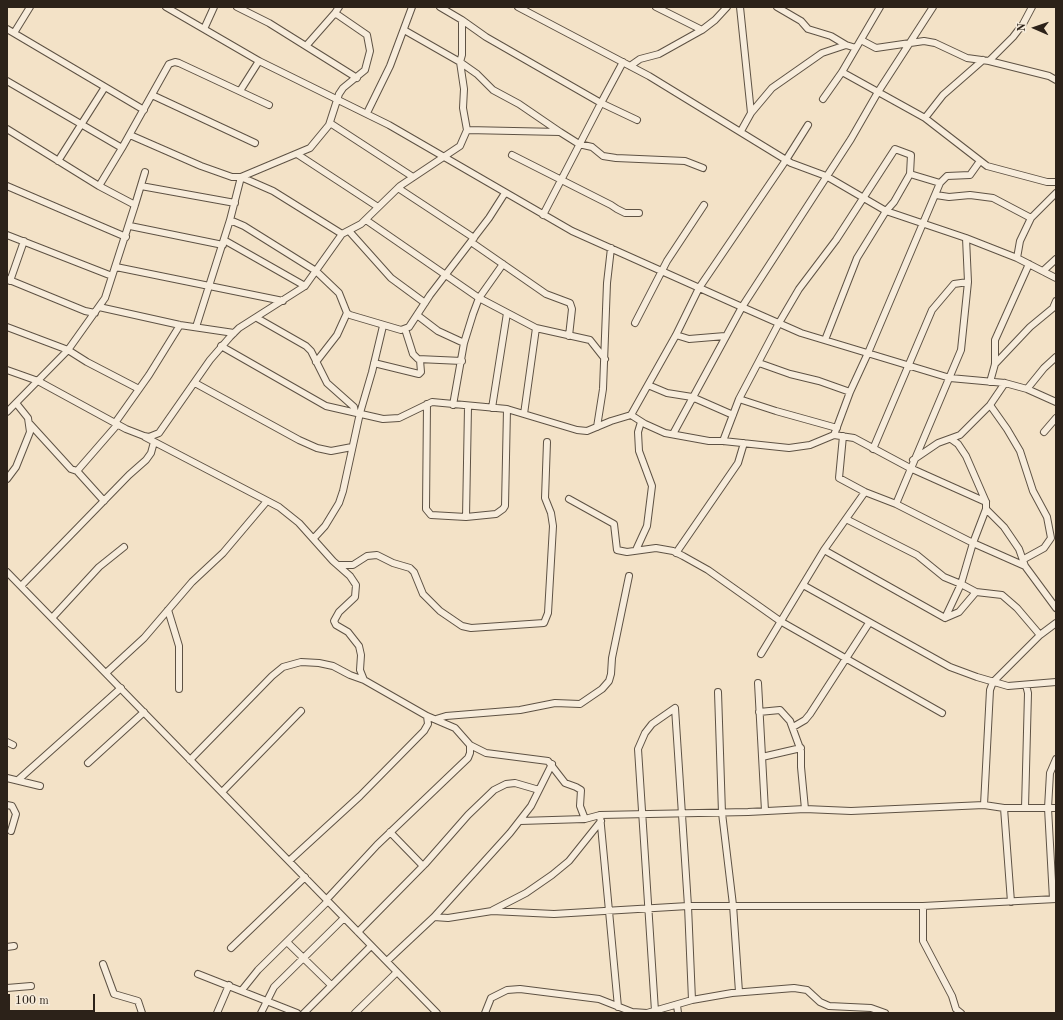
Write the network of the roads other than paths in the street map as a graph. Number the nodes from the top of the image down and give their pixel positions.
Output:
1 (30, 7) edge
2 (166, 7) edge
3 (214, 7) edge
4 (237, 7) edge
5 (412, 7) edge
6 (440, 7) edge
7 (518, 7) edge
8 (656, 7) edge
9 (727, 7) edge
10 (740, 7) edge
11 (777, 7) edge
12 (880, 7) edge
13 (933, 7) edge
14 (1032, 7) edge
15 (337, 10) edge
16 (452, 10) edge
17 (462, 20) junction
18 (204, 29) junction
19 (404, 30) junction
20 (702, 30) junction
21 (9, 31) edge
22 (861, 40) junction
23 (910, 44) junction
24 (846, 45) junction
25 (306, 46) junction
26 (856, 48) junction
27 (986, 60) junction
28 (259, 61) junction
29 (460, 62) junction
30 (623, 62) junction
31 (630, 66) junction
32 (842, 72) junction
33 (356, 78) junction
34 (1056, 80) edge
35 (7, 81) edge
36 (105, 87) junction
37 (240, 91) junction
38 (878, 92) junction
39 (152, 95) junction
40 (338, 98) junction
41 (824, 99) dead end
42 (602, 103) junction
43 (269, 105) dead end
44 (144, 110) junction
45 (367, 113) junction
46 (752, 113) junction
47 (925, 118) junction
48 (637, 120) dead end
49 (81, 124) junction
50 (330, 124) junction
51 (808, 125) dead end
52 (7, 129) edge
53 (468, 130) junction
54 (741, 131) junction
55 (560, 132) junction
56 (130, 135) junction
57 (255, 143) dead end
58 (579, 144) junction
59 (122, 148) junction
60 (297, 154) junction
61 (512, 155) dead end
62 (442, 157) junction
63 (786, 160) junction
64 (58, 161) junction
65 (980, 161) junction
66 (703, 168) dead end
67 (145, 172) dead end
68 (910, 174) junction
69 (241, 176) junction
70 (826, 176) junction
71 (413, 177) junction
72 (562, 180) junction
73 (1056, 182) edge
74 (940, 183) junction
75 (7, 186) edge
76 (99, 186) junction
77 (140, 186) junction
78 (398, 188) junction
79 (1056, 192) edge
80 (504, 193) junction
81 (936, 195) junction
82 (864, 198) junction
83 (235, 203) junction
84 (135, 205) junction
85 (704, 205) dead end
86 (378, 207) junction
87 (886, 211) junction
88 (639, 213) dead end
89 (543, 215) junction
90 (1031, 218) junction
91 (230, 220) junction
92 (366, 220) junction
93 (923, 223) junction
94 (130, 226) junction
95 (349, 231) junction
96 (7, 234) edge
97 (342, 234) junction
98 (126, 238) junction
99 (966, 238) junction
100 (473, 240) junction
101 (24, 241) junction
102 (223, 242) junction
103 (611, 248) junction
104 (1017, 258) junction
105 (1056, 259) edge
106 (503, 264) junction
107 (1029, 264) junction
108 (116, 267) junction
109 (662, 271) junction
110 (1043, 271) junction
111 (316, 272) junction
112 (446, 275) junction
113 (112, 276) junction
114 (1056, 278) edge
115 (8, 280) edge
116 (968, 282) junction
117 (210, 286) junction
118 (305, 286) junction
119 (700, 288) junction
120 (479, 298) junction
121 (283, 301) junction
122 (1056, 301) edge
123 (425, 303) junction
124 (100, 307) junction
125 (742, 307) junction
126 (95, 313) junction
127 (347, 313) junction
128 (507, 313) junction
129 (417, 315) junction
130 (257, 318) junction
131 (635, 323) dead end
132 (779, 323) junction
133 (180, 325) junction
134 (383, 326) junction
135 (7, 327) edge
136 (196, 327) junction
137 (536, 328) junction
138 (405, 329) junction
139 (234, 333) junction
140 (676, 335) junction
141 (569, 336) junction
142 (725, 336) junction
143 (824, 340) junction
144 (464, 343) junction
145 (221, 346) junction
146 (68, 350) junction
147 (868, 353) junction
148 (1056, 357) edge
149 (605, 359) junction
150 (420, 360) junction
151 (462, 361) junction
152 (316, 362) junction
153 (374, 363) junction
154 (759, 363) junction
155 (995, 364) junction
156 (909, 365) junction
157 (7, 370) edge
158 (950, 378) junction
159 (38, 381) junction
160 (990, 382) junction
161 (195, 383) junction
162 (1005, 383) junction
163 (648, 385) junction
164 (1027, 388) junction
165 (139, 389) junction
166 (850, 392) junction
167 (692, 397) junction
168 (739, 399) junction
169 (1056, 402) edge
170 (16, 403) junction
171 (427, 404) junction
172 (453, 405) junction
173 (990, 405) junction
174 (468, 407) junction
175 (492, 408) junction
176 (507, 409) junction
177 (7, 412) edge
178 (357, 413) junction
179 (524, 414) junction
180 (631, 415) junction
181 (733, 415) junction
182 (1056, 418) edge
183 (641, 422) junction
184 (30, 424) junction
185 (116, 424) junction
186 (597, 427) junction
187 (837, 428) junction
188 (1044, 432) dead end
189 (673, 434) junction
190 (834, 435) junction
191 (144, 436) junction
192 (843, 436) junction
193 (951, 439) junction
194 (723, 441) junction
195 (154, 442) junction
196 (547, 442) dead end
197 (744, 443) junction
198 (352, 447) junction
199 (873, 449) junction
200 (912, 460) junction
201 (910, 468) junction
202 (77, 471) junction
203 (7, 479) edge
204 (865, 492) junction
205 (569, 498) dead end
206 (104, 500) junction
207 (266, 501) junction
208 (986, 502) junction
209 (896, 504) junction
210 (986, 509) junction
211 (466, 517) junction
212 (846, 519) junction
213 (314, 538) junction
214 (1054, 538) edge
215 (973, 543) junction
216 (124, 547) dead end
217 (636, 550) junction
218 (824, 550) junction
219 (676, 552) junction
220 (1024, 559) junction
221 (338, 565) junction
222 (1025, 566) junction
223 (7, 572) edge
224 (629, 576) dead end
225 (961, 584) junction
226 (803, 585) junction
227 (21, 586) junction
228 (976, 592) junction
229 (1056, 608) edge
230 (168, 610) junction
231 (52, 618) junction
232 (945, 618) junction
233 (780, 621) junction
234 (869, 623) junction
235 (1056, 623) edge
236 (1040, 635) junction
237 (761, 654) dead end
238 (845, 658) junction
239 (106, 673) junction
240 (364, 680) junction
241 (993, 682) junction
242 (1056, 682) edge
243 (758, 683) dead end
244 (1026, 685) junction
245 (120, 688) junction
246 (178, 689) dead end
247 (718, 692) dead end
248 (301, 711) dead end
249 (144, 712) junction
250 (759, 712) junction
251 (942, 713) dead end
252 (427, 716) junction
253 (436, 719) junction
254 (793, 727) junction
255 (470, 745) junction
256 (801, 748) junction
257 (762, 757) junction
258 (1056, 759) edge
259 (190, 760) junction
260 (88, 763) dead end
261 (552, 764) junction
262 (7, 778) edge
263 (18, 780) junction
264 (40, 786) dead end
265 (539, 790) junction
266 (222, 792) junction
267 (7, 805) edge
268 (984, 805) junction
269 (1004, 808) junction
270 (1025, 808) junction
271 (1048, 808) junction
272 (1056, 808) edge
273 (805, 809) junction
274 (765, 811) junction
275 (722, 812) junction
276 (682, 813) junction
277 (641, 814) junction
278 (600, 818) junction
279 (585, 819) junction
280 (520, 821) junction
281 (11, 831) dead end
282 (390, 832) junction
283 (289, 861) junction
284 (422, 866) junction
285 (304, 877) junction
286 (1055, 899) edge
287 (327, 900) junction
288 (1010, 902) junction
289 (733, 905) junction
290 (688, 906) junction
291 (923, 906) junction
292 (649, 908) junction
293 (492, 911) junction
294 (608, 911) junction
295 (434, 917) junction
296 (343, 919) junction
297 (358, 932) junction
298 (287, 942) junction
299 (371, 946) junction
300 (231, 948) dead end
301 (304, 957) junction
302 (387, 961) junction
303 (103, 964) dead end
304 (397, 972) junction
305 (198, 974) dead end
306 (229, 985) junction
307 (331, 985) junction
308 (31, 986) dead end
309 (7, 988) edge
310 (242, 990) junction
311 (739, 992) junction
312 (266, 1000) junction
313 (692, 1000) junction
314 (677, 1005) junction
315 (618, 1007) junction
316 (655, 1011) junction
317 (142, 1013) edge
318 (217, 1013) edge
319 (261, 1013) edge
320 (297, 1013) edge
321 (304, 1013) edge
322 (355, 1013) edge
323 (437, 1013) edge
324 (485, 1013) edge
325 (678, 1013) edge
326 (885, 1013) edge
327 (961, 1013) edge

1 - 21 street
2 - 18 street
3 - 18 street
4 - 25 street
5 - 19 street
6 - 16 street
7 - 30 street
8 - 20 street
9 - 20 street
10 - 46 street
11 - 24 street
12 - 22 street
13 - 23 street
14 - 27 street
15 - 25 street
15 - 33 street
16 - 17 street
17 - 29 street
17 - 42 street
18 - 28 street
19 - 29 street
19 - 45 street
20 - 31 street
21 - 36 street
22 - 23 street
22 - 26 street
23 - 27 street
23 - 38 street
24 - 26 street
24 - 46 street
25 - 33 street
26 - 32 street
27 - 34 street
27 - 47 street
28 - 37 street
28 - 40 street
29 - 53 street
29 - 55 street
30 - 31 street
30 - 42 street
31 - 54 street
32 - 38 street
32 - 41 street
33 - 40 street
35 - 49 street
36 - 44 street
36 - 49 street
37 - 39 street
37 - 43 street
38 - 47 street
38 - 70 street
39 - 44 street
39 - 57 street
40 - 45 street
40 - 50 street
42 - 48 street
42 - 58 street
44 - 56 street
45 - 62 street
46 - 54 street
47 - 65 street
49 - 59 street
49 - 64 street
50 - 60 street
50 - 71 street
51 - 63 street
52 - 64 street
53 - 55 street
53 - 62 street
54 - 63 street
55 - 58 street
56 - 59 street
56 - 69 street
58 - 66 street
58 - 72 street
59 - 76 street
60 - 69 street
60 - 86 street
61 - 72 street
62 - 71 street
62 - 80 street
63 - 70 street
63 - 119 street
64 - 76 street
65 - 73 street
65 - 74 street
67 - 77 street
68 - 74 street
68 - 82 street
68 - 87 street
69 - 83 street
69 - 97 street
70 - 82 street
70 - 125 street
71 - 78 street
72 - 88 street
72 - 89 street
74 - 81 street
75 - 98 street
76 - 84 street
77 - 83 street
77 - 84 street
78 - 86 street
78 - 100 street
79 - 90 street
80 - 89 street
80 - 100 street
81 - 90 street
81 - 93 street
82 - 87 street
82 - 132 street
83 - 91 street
84 - 94 street
85 - 109 street
86 - 92 street
87 - 93 street
87 - 143 street
89 - 103 street
90 - 104 street
91 - 102 street
91 - 111 street
92 - 95 street
92 - 112 street
93 - 99 street
93 - 147 street
94 - 98 street
94 - 102 street
95 - 97 street
95 - 123 street
96 - 101 street
97 - 111 street
98 - 108 street
99 - 104 street
99 - 116 street
100 - 106 street
100 - 112 street
101 - 113 street
101 - 115 street
102 - 117 street
102 - 118 street
103 - 109 street
103 - 149 street
104 - 107 street
105 - 110 street
106 - 120 street
106 - 141 street
107 - 110 street
107 - 155 street
108 - 113 street
108 - 117 street
109 - 119 street
109 - 131 street
110 - 114 street
111 - 118 street
111 - 127 street
112 - 120 street
112 - 123 street
113 - 124 street
115 - 126 street
116 - 156 street
116 - 158 street
117 - 121 street
117 - 136 street
118 - 121 street
119 - 125 street
119 - 140 street
120 - 128 street
120 - 144 street
121 - 130 street
122 - 155 street
123 - 129 street
124 - 126 street
124 - 133 street
125 - 132 street
125 - 142 street
126 - 146 street
127 - 134 street
127 - 152 street
128 - 137 street
128 - 175 street
129 - 138 street
129 - 144 street
130 - 139 street
130 - 152 street
132 - 143 street
132 - 154 street
133 - 136 street
133 - 165 street
134 - 138 street
134 - 153 street
135 - 146 street
136 - 139 street
137 - 141 street
137 - 179 street
138 - 150 street
139 - 145 street
140 - 142 street
140 - 163 street
141 - 149 street
142 - 167 street
143 - 147 street
144 - 151 street
145 - 161 street
145 - 178 street
146 - 159 street
146 - 165 street
147 - 156 street
147 - 166 street
148 - 164 street
149 - 186 street
150 - 151 street
150 - 153 street
151 - 172 street
152 - 178 street
153 - 178 street
154 - 166 street
154 - 168 street
155 - 160 street
156 - 158 street
156 - 199 street
157 - 159 street
158 - 160 street
158 - 200 street
159 - 170 street
159 - 185 street
160 - 162 street
161 - 191 street
161 - 198 street
162 - 164 street
162 - 173 street
163 - 167 street
163 - 180 street
164 - 169 street
165 - 185 street
166 - 187 street
167 - 181 street
167 - 189 street
168 - 181 street
168 - 187 street
170 - 177 street
170 - 184 street
171 - 172 street
171 - 178 street
171 - 211 street
172 - 174 street
173 - 193 street
173 - 214 street
174 - 175 street
174 - 211 street
175 - 176 street
176 - 179 street
176 - 211 street
178 - 198 street
179 - 186 street
180 - 183 street
180 - 186 street
181 - 194 street
182 - 188 street
183 - 189 street
183 - 217 street
184 - 202 street
184 - 203 street
185 - 191 street
185 - 202 street
187 - 190 street
189 - 194 street
190 - 192 street
190 - 197 street
191 - 195 street
192 - 199 street
192 - 204 street
193 - 200 street
193 - 208 street
194 - 197 street
195 - 206 street
195 - 207 street
196 - 221 street
197 - 219 street
198 - 213 street
199 - 201 street
200 - 201 street
201 - 208 street
201 - 209 street
202 - 206 street
204 - 209 street
204 - 212 street
205 - 217 street
206 - 227 street
207 - 213 street
207 - 230 street
208 - 210 street
209 - 215 street
210 - 215 street
210 - 220 street
212 - 218 street
212 - 225 street
213 - 221 street
214 - 220 street
215 - 222 street
215 - 225 street
216 - 231 street
217 - 219 street
218 - 226 street
218 - 232 street
219 - 233 street
220 - 222 street
221 - 240 street
222 - 229 street
223 - 227 street
224 - 253 street
225 - 228 street
225 - 232 street
226 - 233 street
226 - 234 street
227 - 231 street
228 - 232 street
228 - 236 street
230 - 239 street
230 - 246 street
231 - 239 street
233 - 237 street
233 - 238 street
234 - 238 street
234 - 241 street
235 - 236 street
236 - 241 street
238 - 251 street
238 - 254 street
239 - 245 street
240 - 252 street
240 - 259 street
241 - 244 street
241 - 268 street
242 - 244 street
243 - 250 street
244 - 270 street
245 - 249 street
245 - 263 street
247 - 275 street
248 - 266 street
249 - 259 street
249 - 260 street
250 - 254 street
250 - 257 street
252 - 253 street
252 - 283 street
253 - 255 street
254 - 256 street
255 - 261 street
255 - 282 street
256 - 257 street
256 - 273 street
257 - 274 street
258 - 271 street
259 - 266 street
261 - 265 street
261 - 279 street
262 - 263 street
263 - 264 street
265 - 280 street
265 - 284 street
266 - 283 street
267 - 281 street
268 - 269 street
268 - 273 street
269 - 270 street
269 - 288 street
270 - 271 street
271 - 272 street
271 - 286 street
273 - 274 street
274 - 275 street
275 - 276 street
275 - 289 street
276 - 277 street
276 - 277 street
276 - 290 street
277 - 278 street
277 - 292 street
278 - 279 street
278 - 293 street
278 - 294 street
279 - 280 street
280 - 295 street
282 - 284 street
282 - 287 street
283 - 285 street
284 - 297 street
285 - 287 street
285 - 300 street
286 - 288 street
287 - 296 street
287 - 298 street
288 - 291 street
289 - 290 street
289 - 291 street
289 - 311 street
290 - 292 street
290 - 313 street
291 - 327 street
292 - 294 street
292 - 316 street
293 - 294 street
293 - 295 street
294 - 315 street
295 - 302 street
296 - 297 street
296 - 301 street
297 - 299 street
298 - 301 street
298 - 310 street
299 - 302 street
299 - 307 street
301 - 307 street
301 - 312 street
302 - 304 street
303 - 317 street
304 - 322 street
304 - 323 street
305 - 306 street
306 - 310 street
306 - 318 street
307 - 321 street
308 - 309 street
310 - 312 street
311 - 313 street
311 - 326 street
312 - 319 street
312 - 320 street
313 - 314 street
314 - 316 street
314 - 325 street
315 - 316 street
315 - 324 street

